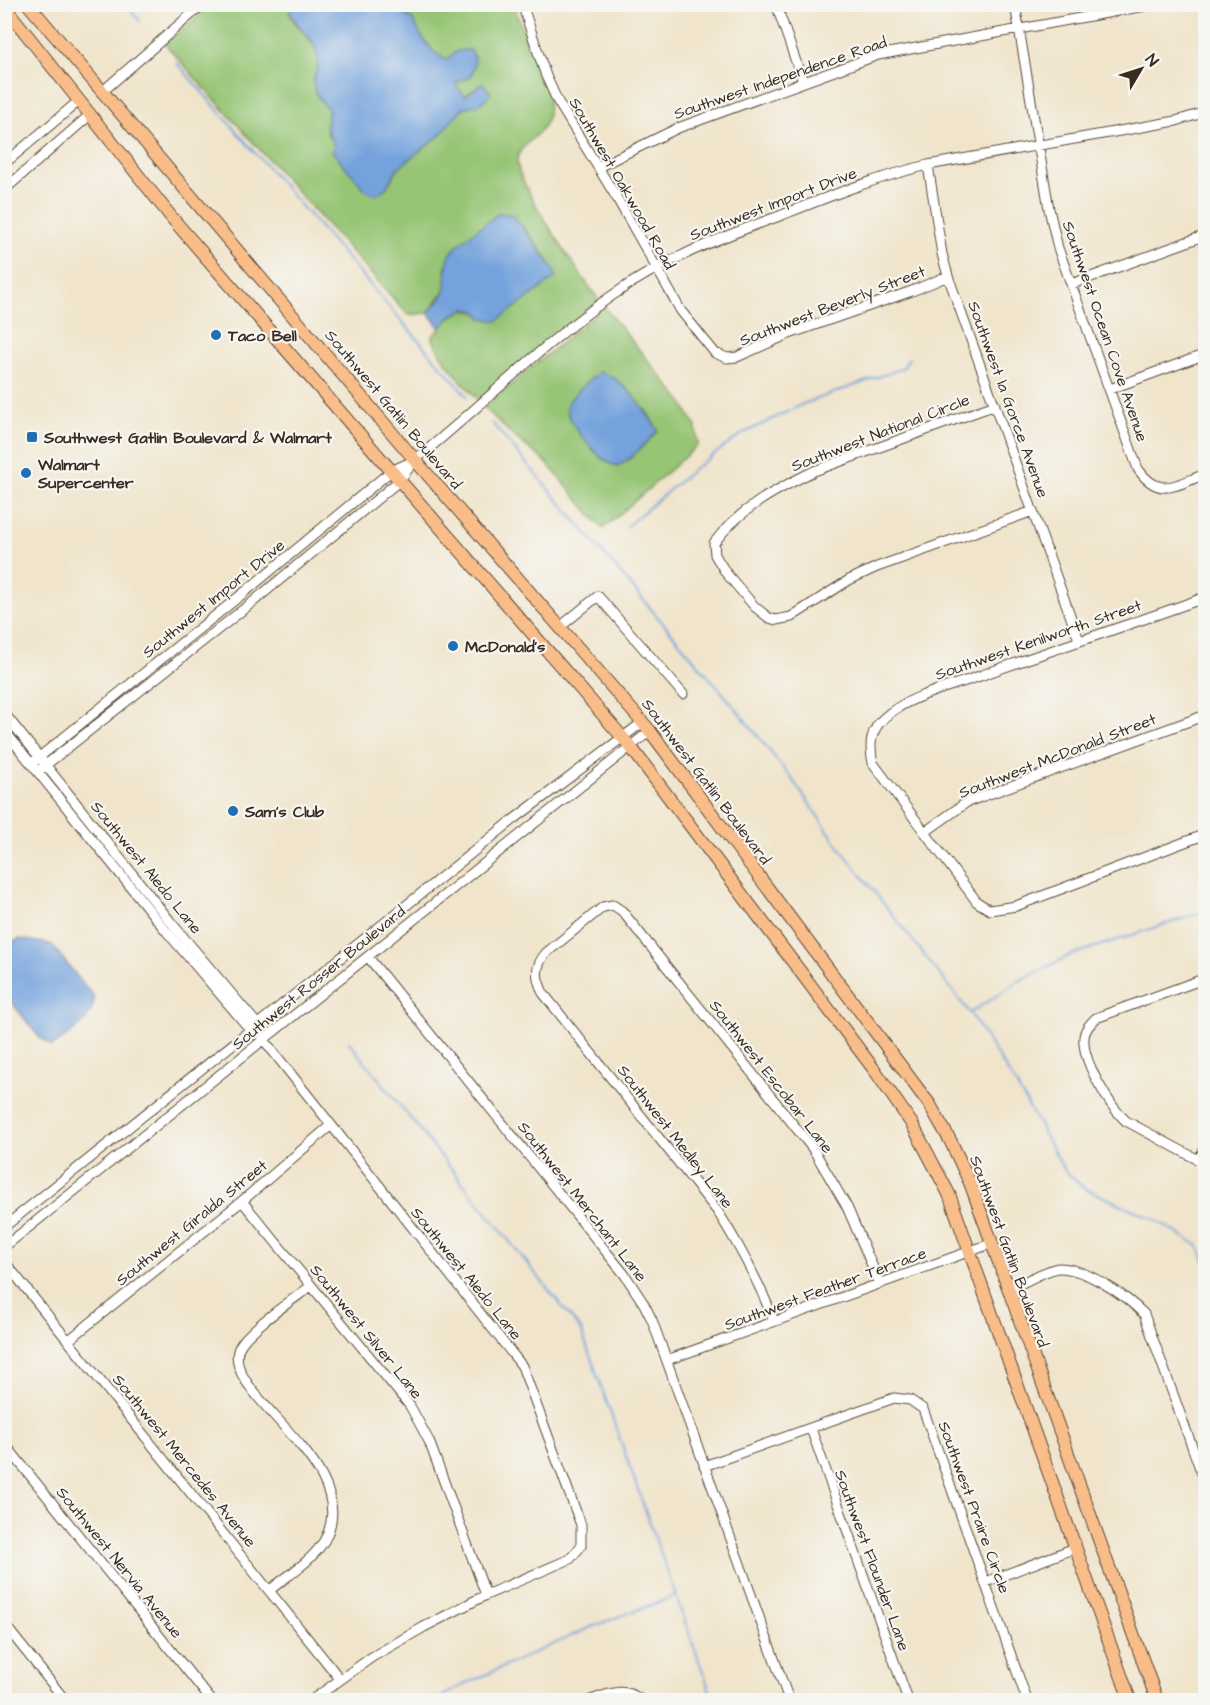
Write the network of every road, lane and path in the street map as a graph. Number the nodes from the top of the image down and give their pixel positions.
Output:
1 (28, 4) edge
2 (203, 4) edge
3 (522, 4) edge
4 (776, 4) edge
5 (1015, 4) edge
6 (1156, 4) edge
7 (4, 6) edge
8 (1020, 30) junction
9 (803, 82) junction
10 (103, 91) junction
11 (80, 100) junction
12 (1206, 112) edge
13 (91, 114) junction
14 (1038, 145) junction
15 (4, 164) edge
16 (928, 165) junction
17 (598, 167) junction
18 (4, 190) edge
19 (1206, 235) edge
20 (655, 269) junction
21 (948, 276) junction
22 (1072, 284) junction
23 (1206, 354) edge
24 (727, 358) joint
25 (1110, 389) junction
26 (995, 405) junction
27 (415, 460) junction
28 (1206, 474) edge
29 (395, 476) junction
30 (1033, 511) junction
31 (1202, 598) edge
32 (1206, 614) edge
33 (560, 627) junction
34 (1079, 640) junction
35 (683, 694) dead end
36 (4, 713) edge
37 (1206, 715) edge
38 (646, 726) junction
39 (4, 730) edge
40 (626, 742) junction
41 (39, 764) junction
42 (926, 832) junction
43 (1206, 834) edge
44 (613, 905) joint
45 (368, 957) junction
46 (1206, 978) edge
47 (254, 1028) junction
48 (264, 1040) junction
49 (330, 1126) junction
50 (1206, 1147) edge
51 (1202, 1162) edge
52 (242, 1201) junction
53 (4, 1227) edge
54 (993, 1243) junction
55 (4, 1247) edge
56 (970, 1251) junction
57 (4, 1262) edge
58 (880, 1284) junction
59 (311, 1286) junction
60 (1008, 1290) junction
61 (774, 1322) junction
62 (69, 1340) junction
63 (667, 1360) junction
64 (811, 1429) junction
65 (4, 1443) edge
66 (704, 1466) junction
67 (1206, 1485) edge
68 (1075, 1548) junction
69 (986, 1582) junction
70 (270, 1590) junction
71 (486, 1595) junction
72 (4, 1624) edge
73 (340, 1679) junction
74 (640, 1700) edge
75 (65, 1701) edge
76 (211, 1701) edge
77 (312, 1701) edge
78 (591, 1701) edge
79 (789, 1701) edge
80 (908, 1701) edge
81 (1027, 1701) edge
82 (1130, 1701) edge
83 (1157, 1701) edge

1 - 10 main road, Southwest Gatlin Boulevard
2 - 10 street
3 - 17 street, Southwest Oakwood Road
4 - 9 street
5 - 8 street, Southwest Ocean Cove Avenue
6 - 8 street, Southwest Independence Road
7 - 11 main road
8 - 9 street, Southwest Independence Road
8 - 14 street, Southwest Ocean Cove Avenue
9 - 17 street, Southwest Independence Road
10 - 27 main road, Southwest Gatlin Boulevard
11 - 13 main road
11 - 15 street
12 - 14 street, Southwest Import Drive
13 - 18 street
13 - 29 main road
14 - 16 street, Southwest Import Drive
14 - 22 street, Southwest Ocean Cove Avenue
16 - 20 street, Southwest Import Drive
16 - 21 street, Southwest la Gorce Avenue
17 - 20 street, Southwest Oakwood Road
19 - 22 street
20 - 24 street, Southwest Oakwood Road
20 - 27 street, Southwest Import Drive
21 - 24 street, Southwest Beverly Street
21 - 26 street, Southwest la Gorce Avenue
22 - 25 street, Southwest Ocean Cove Avenue
23 - 25 street
25 - 28 street, Southwest Ocean Cove Avenue
26 - 30 street, Southwest la Gorce Avenue
26 - 30 street, Southwest National Circle
27 - 29 street, Southwest Import Drive
27 - 33 main road, Southwest Gatlin Boulevard
29 - 40 main road
29 - 41 street, Southwest Import Drive
30 - 34 street, Southwest la Gorce Avenue
31 - 32 street
31 - 34 street, Southwest Kenilworth Street
33 - 35 street
33 - 38 main road, Southwest Gatlin Boulevard
34 - 42 street, Southwest Kenilworth Street
36 - 41 street, Southwest Aledo Lane
37 - 42 street, Southwest McDonald Street
38 - 40 street, Southwest Rosser Boulevard
38 - 54 main road, Southwest Gatlin Boulevard
39 - 41 street, Southwest Aledo Lane
40 - 45 street, Southwest Rosser Boulevard
40 - 47 street, Southwest Rosser Boulevard
40 - 56 main road
41 - 47 street, Southwest Aledo Lane
42 - 43 street
44 - 58 street, Southwest Escobar Lane
44 - 61 street, Southwest Medley Lane
45 - 48 street, Southwest Rosser Boulevard
45 - 63 street, Southwest Merchant Lane
46 - 51 street
47 - 48 street, Southwest Aledo Lane
47 - 53 street, Southwest Rosser Boulevard
48 - 49 street, Southwest Aledo Lane
48 - 55 street, Southwest Rosser Boulevard
49 - 52 street, Southwest Giralda Street
49 - 71 street, Southwest Aledo Lane
50 - 51 street
52 - 59 street, Southwest Silver Lane
52 - 62 street, Southwest Giralda Street
54 - 56 street, Southwest Feather Terrace
54 - 60 main road, Southwest Gatlin Boulevard
56 - 58 street, Southwest Feather Terrace
56 - 68 main road
57 - 62 street, Southwest Mercedes Avenue
58 - 61 street, Southwest Feather Terrace
59 - 70 street
59 - 71 street, Southwest Silver Lane
60 - 67 street
60 - 83 main road, Southwest Gatlin Boulevard
61 - 63 street, Southwest Feather Terrace
62 - 70 street, Southwest Mercedes Avenue
63 - 66 street, Southwest Merchant Lane
64 - 66 street, Southwest Praire Circle
64 - 69 street, Southwest Praire Circle
64 - 80 street, Southwest Flounder Lane
65 - 76 street, Southwest Nervia Avenue
66 - 79 street, Southwest Merchant Lane
68 - 69 street
68 - 82 main road
69 - 81 street, Southwest Praire Circle
70 - 73 street, Southwest Mercedes Avenue
71 - 73 street
72 - 75 street
73 - 77 street
74 - 78 street

